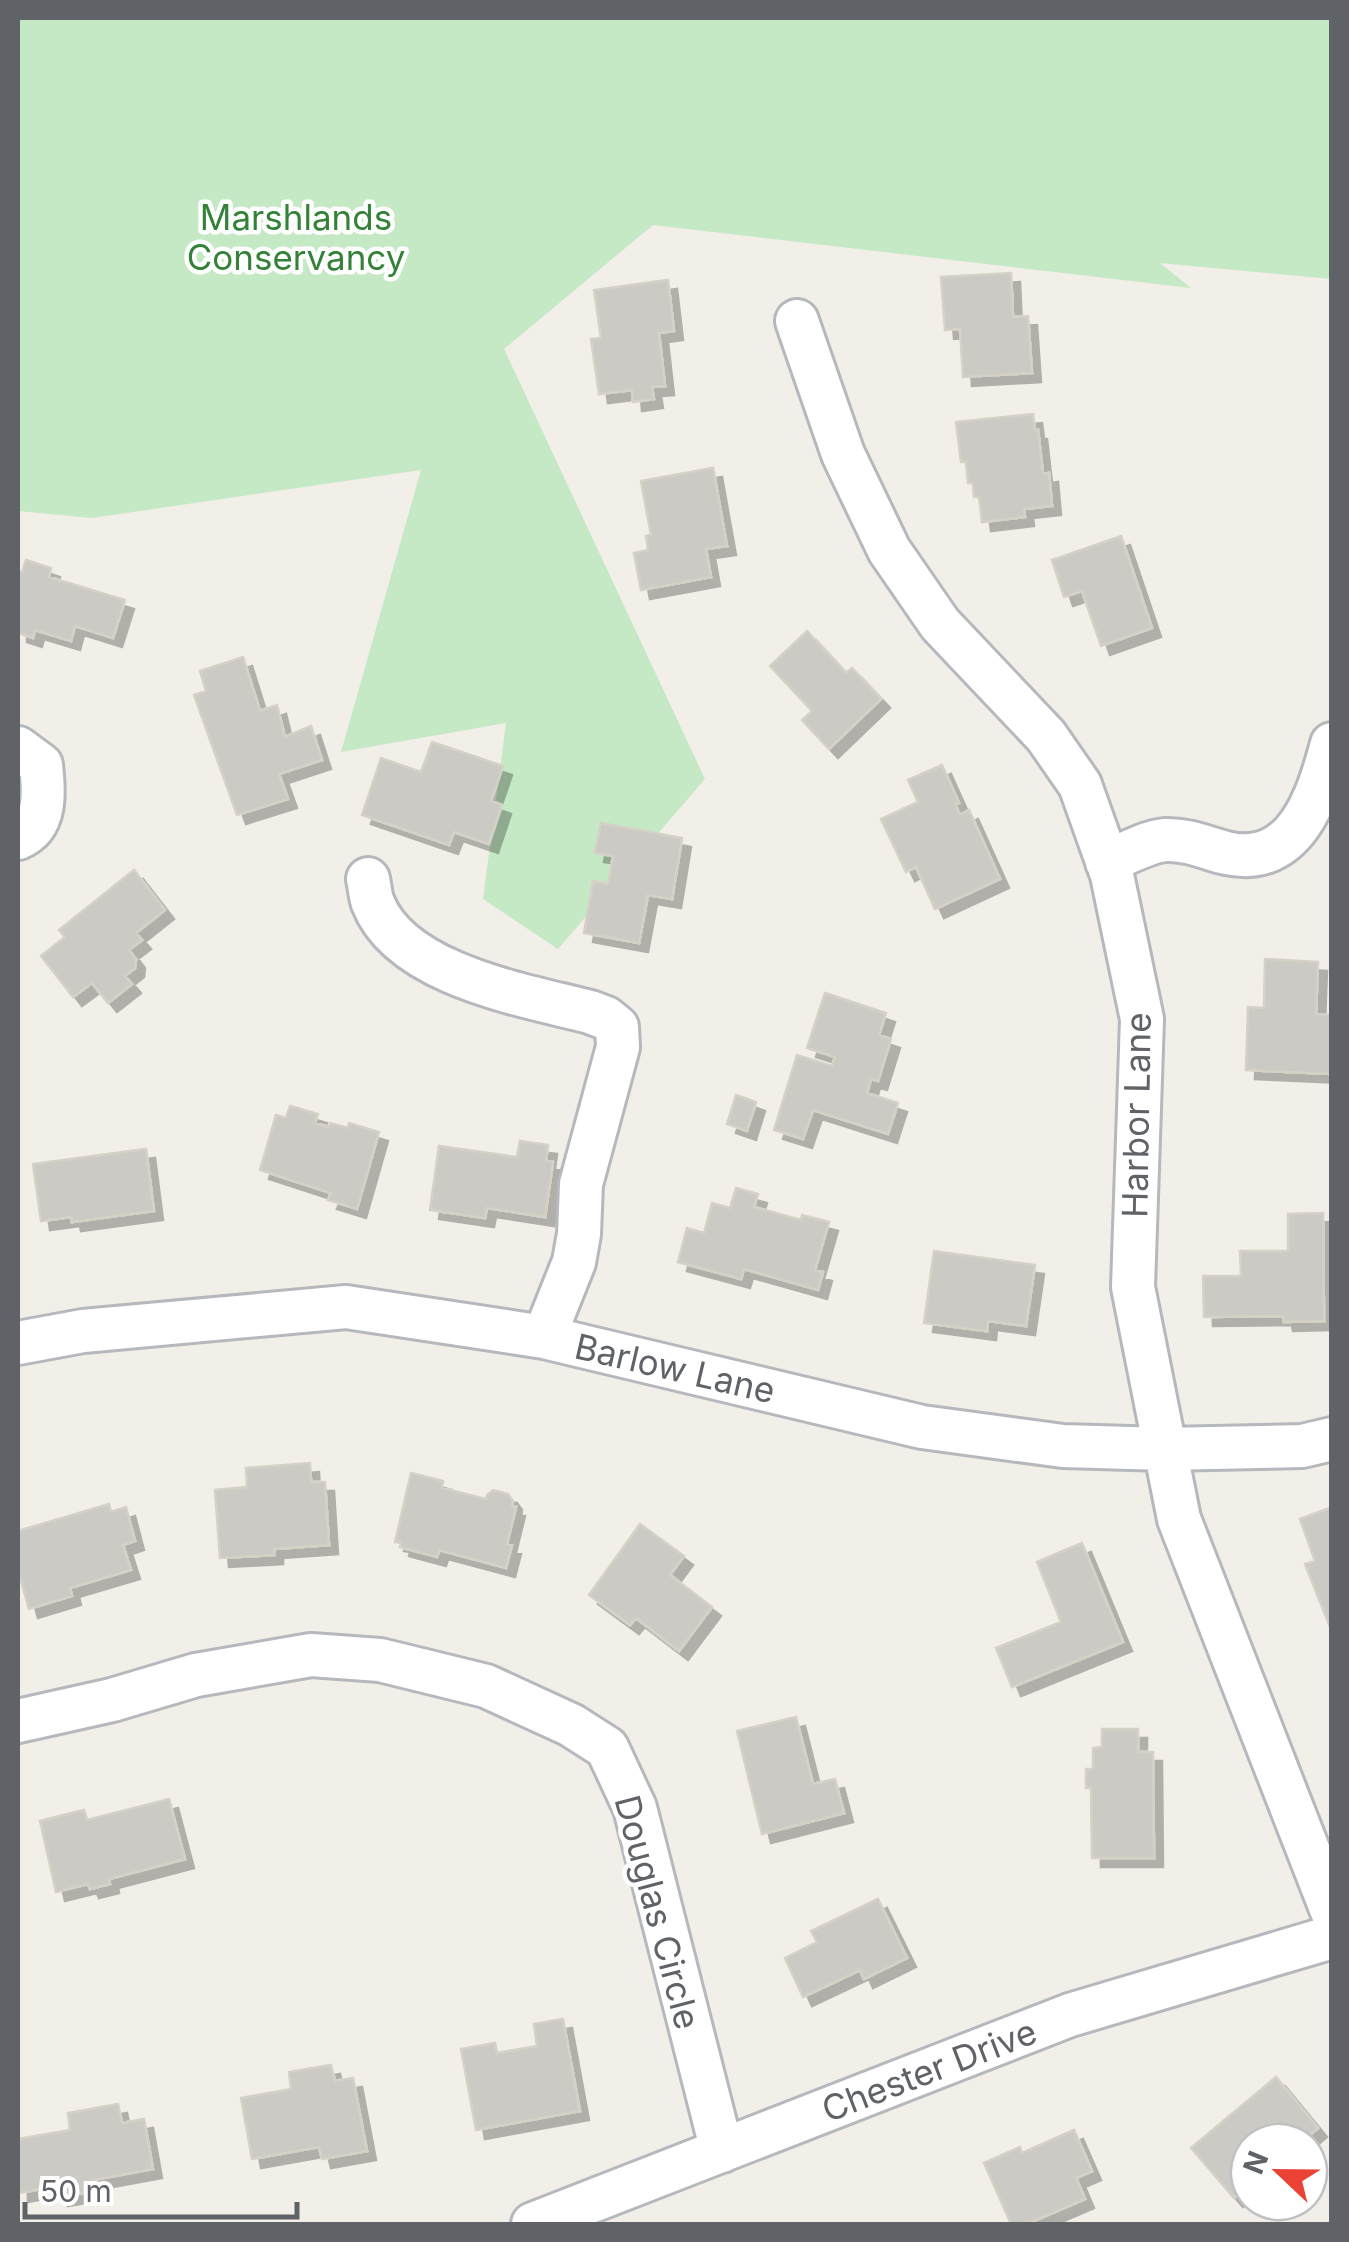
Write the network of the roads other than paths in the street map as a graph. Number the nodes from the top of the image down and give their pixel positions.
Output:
1 (797, 321) dead end
2 (1332, 744) edge
3 (18, 748) edge
4 (18, 838) edge
5 (1107, 862) junction
6 (368, 879) dead end
7 (544, 1337) junction
8 (18, 1343) edge
9 (1332, 1439) edge
10 (1165, 1448) junction
11 (18, 1721) edge
12 (1332, 1911) edge
13 (1332, 1937) edge
14 (722, 2151) junction
15 (533, 2224) edge

1 - 5 street, Harbor Lane
2 - 5 street
3 - 4 street
5 - 10 street, Harbor Lane
6 - 7 street
7 - 8 street, Barlow Lane
7 - 10 street, Barlow Lane
9 - 10 street, Barlow Lane
10 - 12 street, Harbor Lane
11 - 14 street, Douglas Circle
13 - 14 street, Chester Drive
14 - 15 street, Chester Drive

